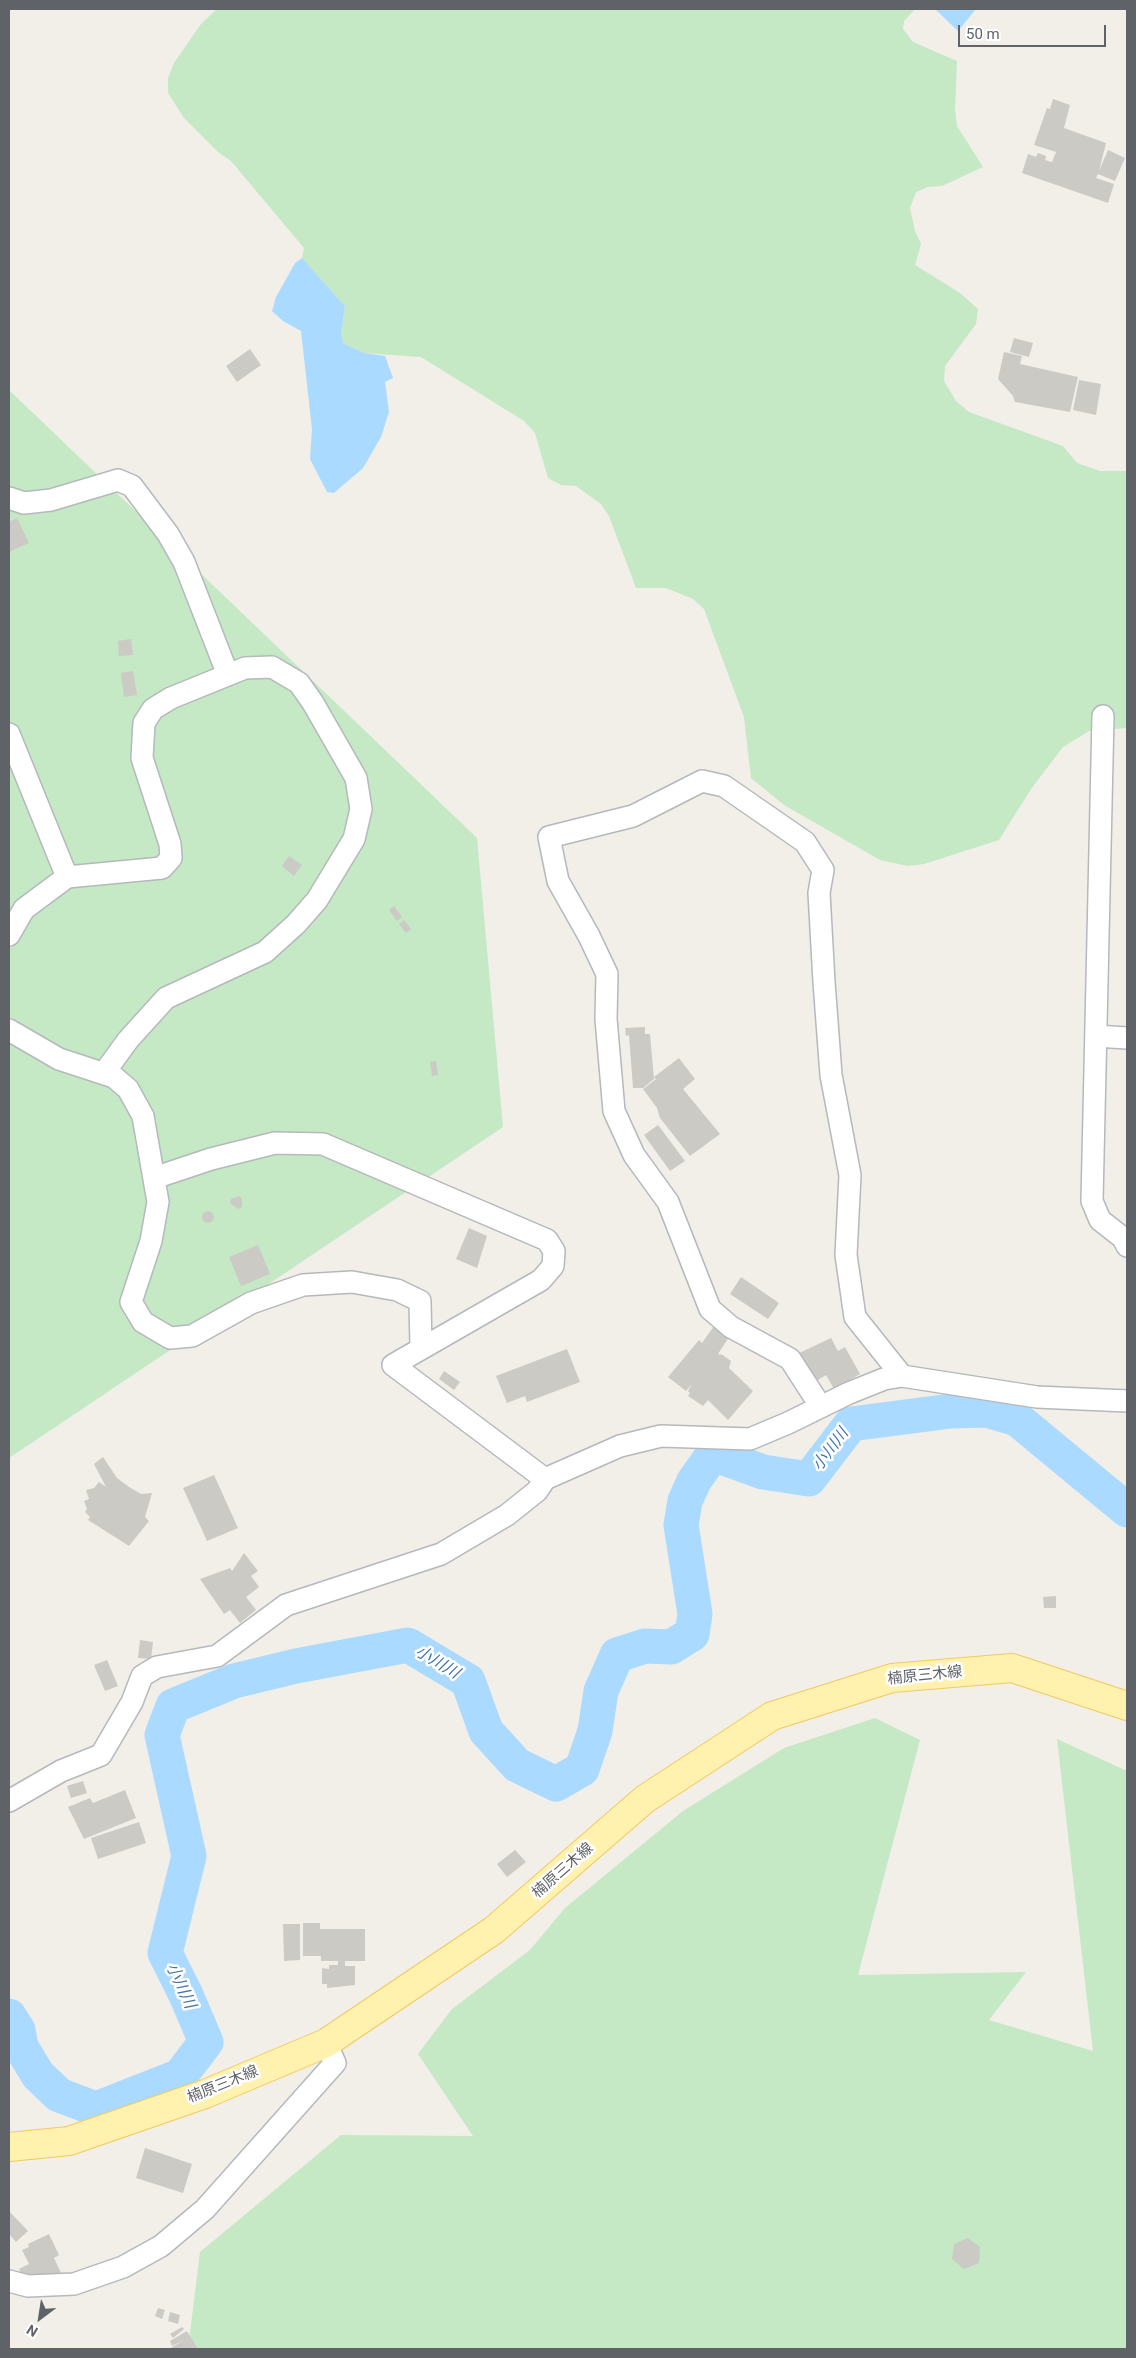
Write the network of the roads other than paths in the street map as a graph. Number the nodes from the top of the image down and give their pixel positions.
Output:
1 (9, 498) edge
2 (228, 675) junction
3 (1103, 716) dead end
4 (9, 734) edge
5 (67, 877) junction
6 (9, 935) edge
7 (9, 1030) edge
8 (1096, 1036) junction
9 (1127, 1038) edge
10 (104, 1073) junction
11 (154, 1178) junction
12 (1127, 1246) edge
13 (421, 1347) junction
14 (902, 1376) junction
15 (1127, 1401) edge
16 (820, 1407) junction
17 (544, 1479) junction
18 (1127, 1706) edge
19 (9, 1801) edge
20 (326, 2043) junction
21 (9, 2147) edge
22 (9, 2281) edge

1 - 2 street
2 - 5 street
2 - 10 street
3 - 8 street
4 - 5 street
5 - 6 street
7 - 10 street
8 - 9 street
8 - 12 street
10 - 11 street
11 - 13 street
11 - 13 street
13 - 17 street
14 - 15 street
14 - 16 street
14 - 16 street
16 - 17 street
17 - 19 street
18 - 20 main road, 楠原三木線
20 - 21 main road, 楠原三木線
20 - 22 street

